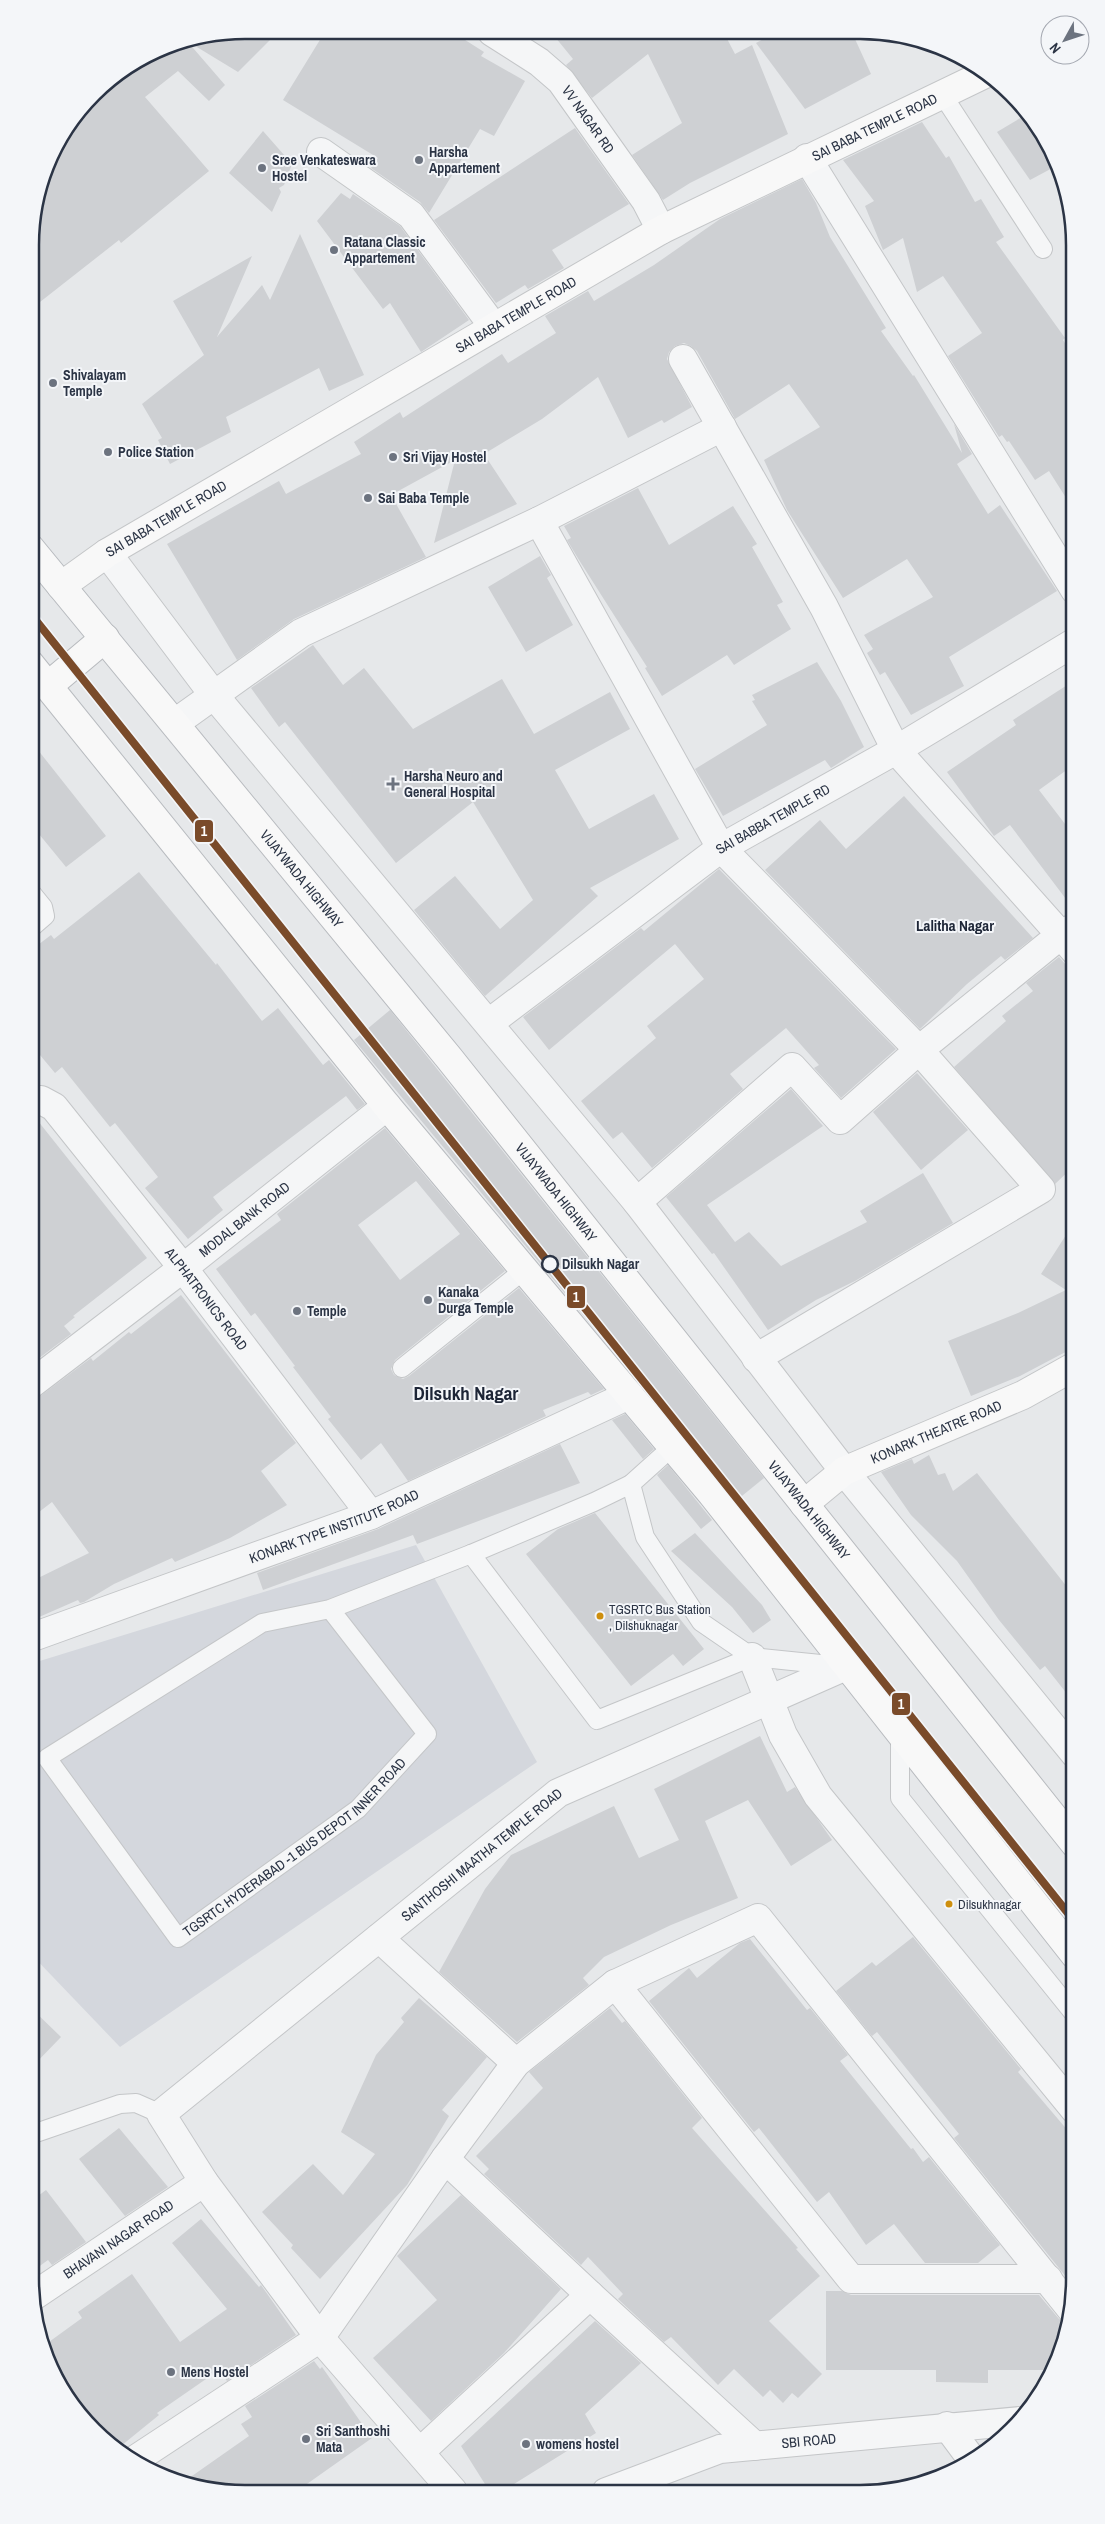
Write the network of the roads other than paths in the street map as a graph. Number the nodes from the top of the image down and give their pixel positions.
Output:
1 (503, 39) edge
2 (980, 76) edge
3 (942, 94) junction
4 (321, 152) dead end
5 (807, 158) junction
6 (661, 230) junction
7 (1044, 249) dead end
8 (493, 326) junction
9 (682, 359) dead end
10 (722, 427) junction
11 (539, 521) junction
12 (107, 553) junction
13 (39, 559) edge
14 (1066, 575) edge
15 (61, 586) junction
16 (105, 638) junction
17 (1066, 647) edge
18 (39, 675) edge
19 (48, 686) junction
20 (213, 694) junction
21 (175, 723) junction
22 (896, 750) junction
23 (721, 848) junction
24 (39, 902) edge
25 (39, 921) edge
26 (1066, 932) edge
27 (1066, 941) edge
28 (488, 1023) junction
29 (919, 1050) junction
30 (39, 1100) edge
31 (387, 1106) junction
32 (637, 1202) junction
33 (183, 1268) junction
34 (524, 1270) junction
35 (756, 1358) junction
36 (402, 1368) dead end
37 (1066, 1371) edge
38 (39, 1378) edge
39 (629, 1396) junction
40 (671, 1448) junction
41 (844, 1471) junction
42 (631, 1484) junction
43 (804, 1504) junction
44 (371, 1515) junction
45 (470, 1554) junction
46 (330, 1609) junction
47 (39, 1635) edge
48 (752, 1657) junction
49 (846, 1666) junction
50 (769, 1700) junction
51 (900, 1735) junction
52 (1066, 1743) edge
53 (1066, 1833) edge
54 (379, 1938) junction
55 (1066, 1944) edge
56 (616, 1984) junction
57 (1066, 2004) edge
58 (516, 2062) junction
59 (1066, 2100) edge
60 (161, 2114) junction
61 (39, 2132) edge
62 (445, 2159) junction
63 (204, 2182) junction
64 (1048, 2279) junction
65 (39, 2292) edge
66 (590, 2295) junction
67 (1065, 2301) edge
68 (320, 2338) junction
69 (1009, 2422) edge
70 (947, 2426) junction
71 (755, 2446) junction
72 (420, 2452) junction
73 (969, 2455) edge
74 (139, 2457) edge
75 (447, 2485) edge
76 (625, 2485) edge

1 - 6 street, VV NAGAR RD
2 - 3 main road, SAI BABA TEMPLE ROAD
3 - 5 main road, SAI BABA TEMPLE ROAD
3 - 7 lane
4 - 8 street
5 - 6 main road, SAI BABA TEMPLE ROAD
5 - 14 street
6 - 8 main road, SAI BABA TEMPLE ROAD
8 - 12 main road, SAI BABA TEMPLE ROAD
9 - 10 street
10 - 11 street
10 - 22 street
11 - 20 street
11 - 23 street
12 - 15 main road, SAI BABA TEMPLE ROAD
12 - 20 street
13 - 15 main road, VIJAYWADA HIGHWAY
15 - 16 main road, VIJAYWADA HIGHWAY
16 - 19 main road
16 - 21 main road, VIJAYWADA HIGHWAY
17 - 22 street, SAI BABBA TEMPLE RD
18 - 19 main road
19 - 31 main road
20 - 21 street
20 - 28 street
21 - 43 main road, VIJAYWADA HIGHWAY
22 - 23 street, SAI BABBA TEMPLE RD
22 - 26 street
23 - 28 street, SAI BABBA TEMPLE RD
23 - 29 street
24 - 25 lane
27 - 29 street
28 - 32 street
29 - 32 street
29 - 35 street
30 - 33 street, ALPHATRONICS ROAD
31 - 33 street, MODAL BANK ROAD
31 - 34 main road
32 - 35 street
33 - 38 street, MODAL BANK ROAD
33 - 44 street, ALPHATRONICS ROAD
34 - 36 lane
34 - 39 main road
35 - 41 street
37 - 41 main road, KONARK THEATRE ROAD
39 - 40 main road
39 - 44 street, KONARK TYPE INSTITUTE ROAD
40 - 42 lane, TGSRTC HYDERABAD -1 BUS DEPOT INNER ROAD
40 - 49 main road
41 - 43 main road, KONARK THEATRE ROAD
41 - 52 street
42 - 45 lane, TGSRTC HYDERABAD -1 BUS DEPOT INNER ROAD
42 - 48 lane
43 - 53 main road, VIJAYWADA HIGHWAY
44 - 47 street, KONARK TYPE INSTITUTE ROAD
45 - 46 lane, TGSRTC HYDERABAD -1 BUS DEPOT INNER ROAD
45 - 48 lane
46 - 46 lane, TGSRTC HYDERABAD -1 BUS DEPOT INNER ROAD
48 - 49 lane
48 - 50 street
49 - 50 street, SANTHOSHI MAATHA TEMPLE ROAD
49 - 51 main road
50 - 54 street, SANTHOSHI MAATHA TEMPLE ROAD
50 - 59 street
51 - 55 main road
51 - 57 lane
54 - 58 street
54 - 60 street, SANTHOSHI MAATHA TEMPLE ROAD
56 - 58 street
56 - 64 street
56 - 64 street
58 - 62 street
60 - 61 lane
60 - 63 street
62 - 66 street
62 - 68 street
63 - 65 street, BHAVANI NAGAR ROAD
63 - 68 street
64 - 67 street
66 - 71 street
66 - 72 street
68 - 72 street
68 - 74 street
69 - 70 street, SBI ROAD
70 - 71 street, SBI ROAD
70 - 73 street
71 - 76 street, SBI ROAD
72 - 75 street

